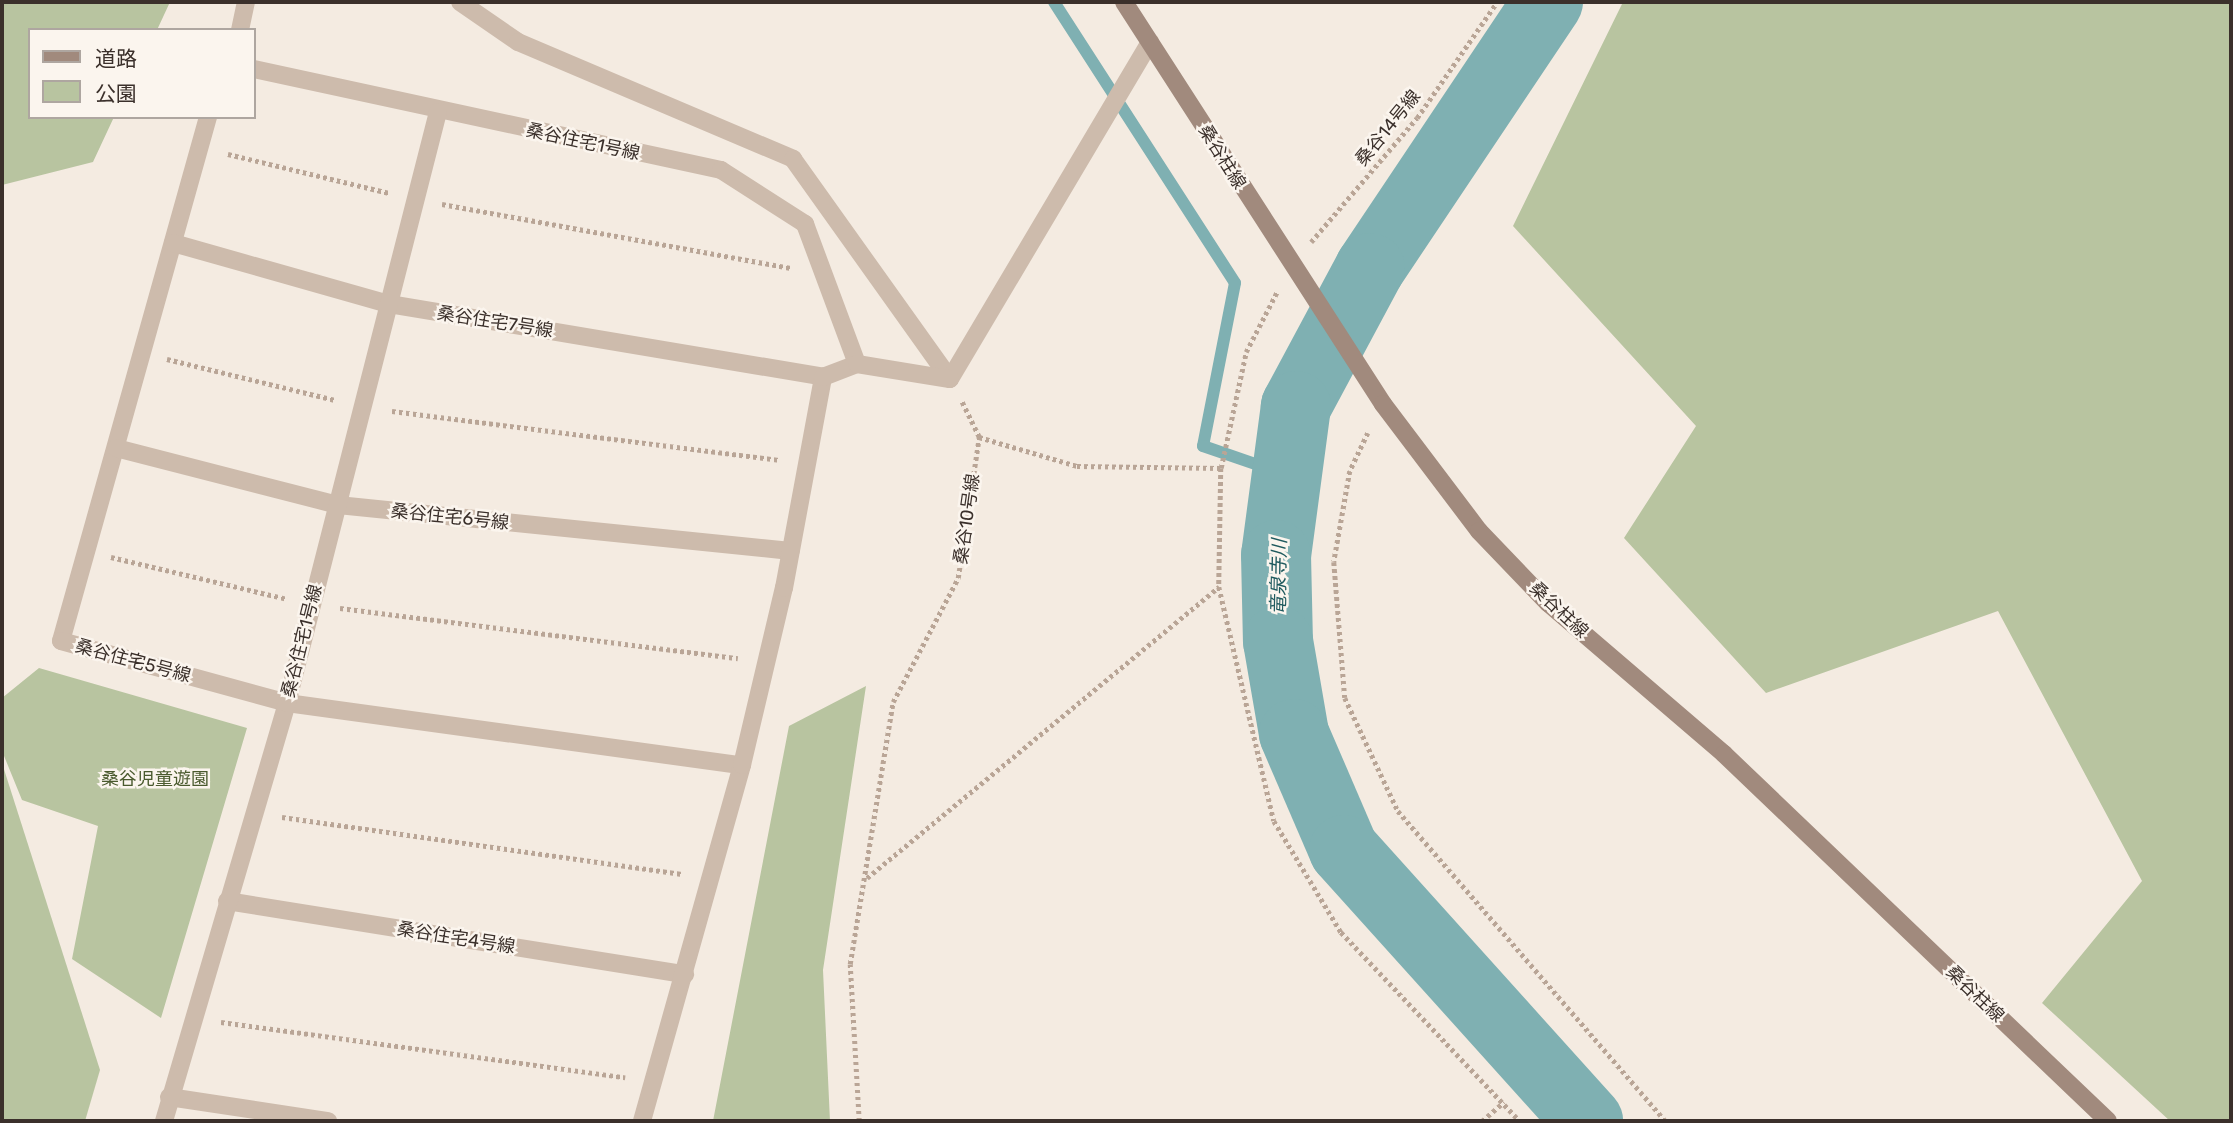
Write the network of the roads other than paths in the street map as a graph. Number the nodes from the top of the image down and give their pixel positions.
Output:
1 (246, 2) edge
2 (460, 2) edge
3 (1124, 2) edge
4 (240, 28) edge
5 (1150, 42) junction
6 (256, 69) edge
7 (438, 112) junction
8 (207, 119) edge
9 (173, 243) junction
10 (389, 304) junction
11 (857, 365) junction
12 (823, 377) junction
13 (950, 379) junction
14 (116, 448) junction
15 (338, 505) junction
16 (791, 551) junction
17 (287, 702) junction
18 (742, 765) junction
19 (228, 901) junction
20 (685, 974) junction
21 (169, 1097) junction
22 (164, 1121) edge
23 (328, 1121) edge
24 (642, 1121) edge
25 (2108, 1121) edge

1 - 4 street
2 - 13 street
3 - 5 main road, 桑谷柱線
5 - 13 street
5 - 25 main road, 桑谷柱線
6 - 7 street
7 - 10 street, 桑谷住宅1号線
7 - 11 street, 桑谷住宅1号線
8 - 9 street, 桑谷住宅5号線
9 - 10 street, 桑谷住宅7号線
9 - 14 street, 桑谷住宅5号線
10 - 12 street, 桑谷住宅7号線
10 - 15 street, 桑谷住宅1号線
11 - 12 street
11 - 13 street
12 - 16 street
14 - 15 street, 桑谷住宅6号線
14 - 17 street, 桑谷住宅5号線
15 - 16 street, 桑谷住宅6号線
15 - 17 street, 桑谷住宅1号線
16 - 18 street
17 - 18 street, 桑谷住宅5号線
17 - 19 street, 桑谷住宅1号線
18 - 20 street
19 - 20 street, 桑谷住宅4号線
19 - 21 street, 桑谷住宅1号線
20 - 24 street
21 - 22 street, 桑谷住宅1号線
21 - 23 street

